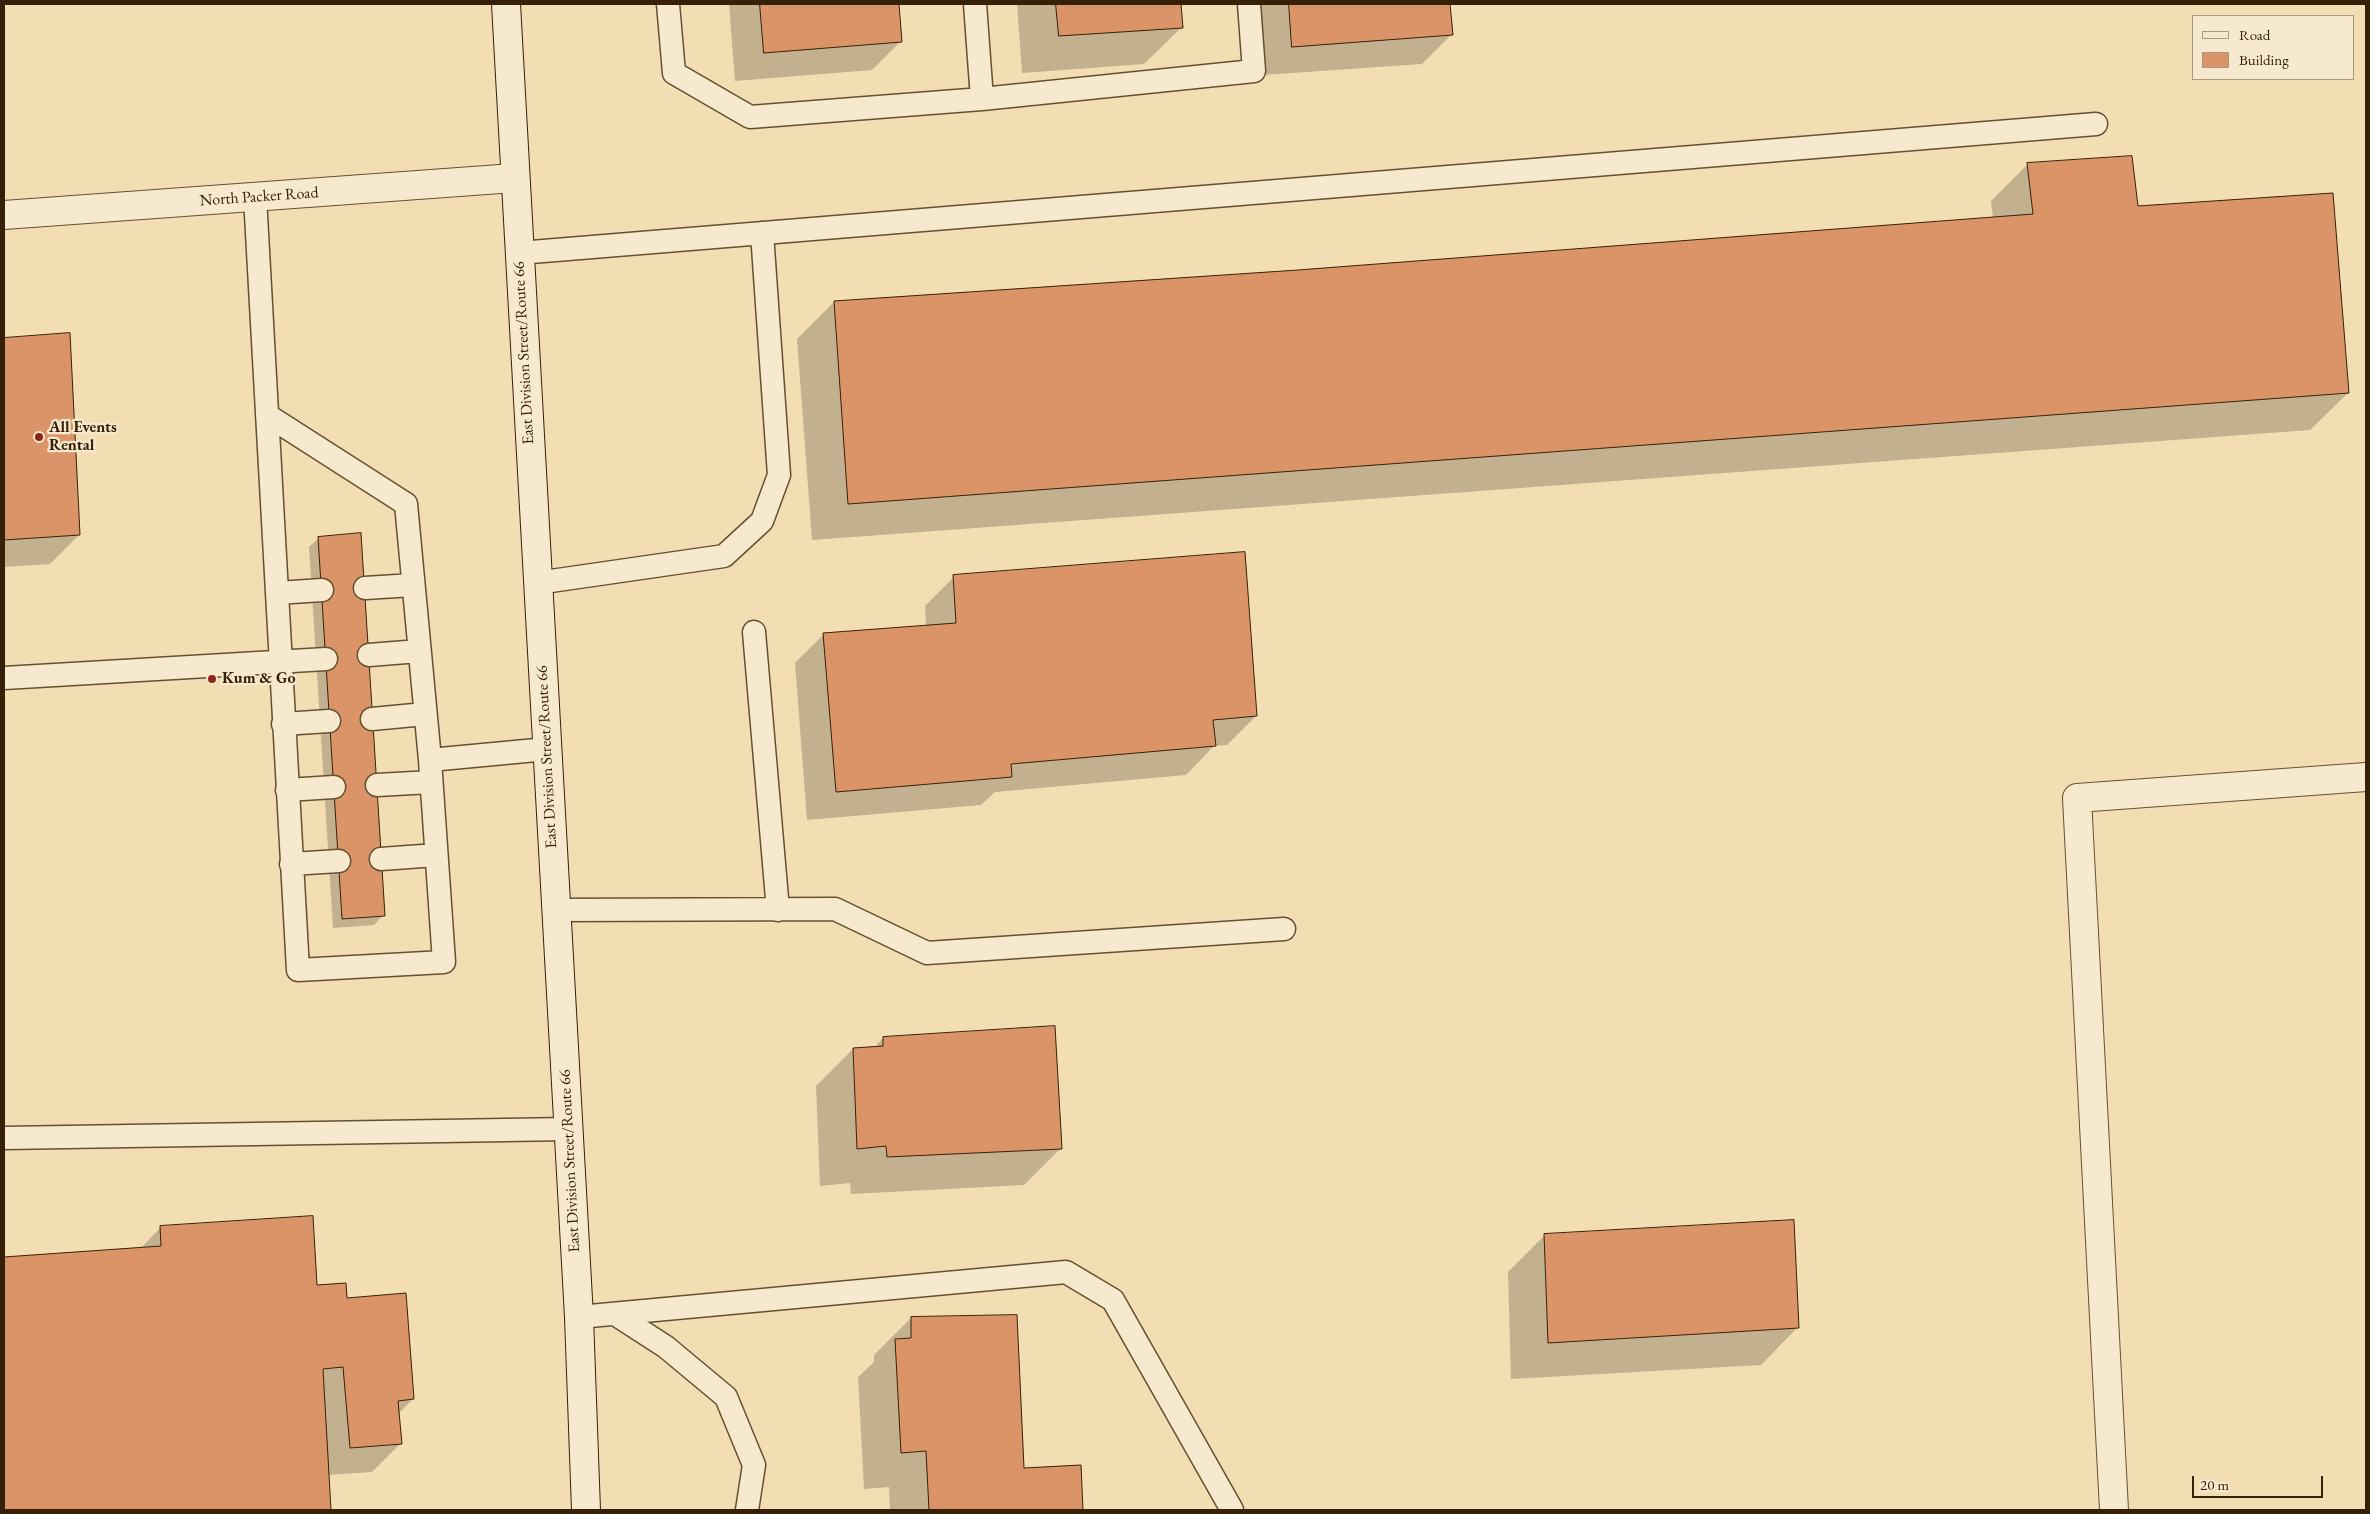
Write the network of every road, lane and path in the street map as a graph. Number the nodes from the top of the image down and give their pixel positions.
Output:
1 (506, 4) edge
2 (668, 4) edge
3 (975, 4) edge
4 (1249, 4) edge
5 (982, 99) junction
6 (2096, 124) dead end
7 (514, 178) junction
8 (255, 197) junction
9 (4, 215) edge
10 (762, 233) junction
11 (519, 253) junction
12 (267, 415) junction
13 (537, 583) junction
14 (413, 585) junction
15 (365, 588) dead end
16 (322, 590) dead end
17 (277, 593) junction
18 (754, 632) dead end
19 (419, 651) junction
20 (369, 655) dead end
21 (326, 659) dead end
22 (281, 662) junction
23 (4, 678) edge
24 (425, 714) junction
25 (372, 719) dead end
26 (329, 721) dead end
27 (284, 724) junction
28 (547, 749) junction
29 (431, 771) junction
30 (2366, 777) edge
31 (377, 785) dead end
32 (334, 787) dead end
33 (287, 790) junction
34 (436, 855) junction
35 (381, 859) dead end
36 (339, 861) dead end
37 (291, 864) junction
38 (556, 910) junction
39 (778, 910) junction
40 (1284, 929) dead end
41 (568, 1129) junction
42 (4, 1138) edge
43 (615, 1314) junction
44 (579, 1317) junction
45 (586, 1510) edge
46 (747, 1510) edge
47 (1232, 1510) edge
48 (2114, 1510) edge

1 - 7 main road, East Division Street/Route 66
2 - 5 lane
3 - 5 lane
4 - 5 lane
6 - 10 lane
7 - 8 main road, North Packer Road
7 - 11 main road, East Division Street/Route 66
8 - 9 main road, North Packer Road
8 - 12 lane
10 - 11 lane
10 - 13 lane
11 - 13 main road, East Division Street/Route 66
12 - 14 lane
12 - 17 lane
13 - 28 main road, East Division Street/Route 66
14 - 15 lane
14 - 19 lane
16 - 17 lane
17 - 22 lane
18 - 39 lane
19 - 20 lane
19 - 24 lane
21 - 22 lane
22 - 23 lane
22 - 27 lane
24 - 25 lane
24 - 29 lane
26 - 27 lane
27 - 33 lane
28 - 29 lane
28 - 38 main road, East Division Street/Route 66
29 - 31 lane
29 - 34 lane
30 - 48 main road
32 - 33 lane
33 - 37 lane
34 - 35 lane
34 - 37 lane
36 - 37 lane
38 - 39 lane
38 - 41 main road, East Division Street/Route 66
39 - 40 lane
41 - 42 lane
41 - 44 main road, East Division Street/Route 66
43 - 44 lane
43 - 46 lane
43 - 47 lane
44 - 45 main road, East Division Street/Route 66

